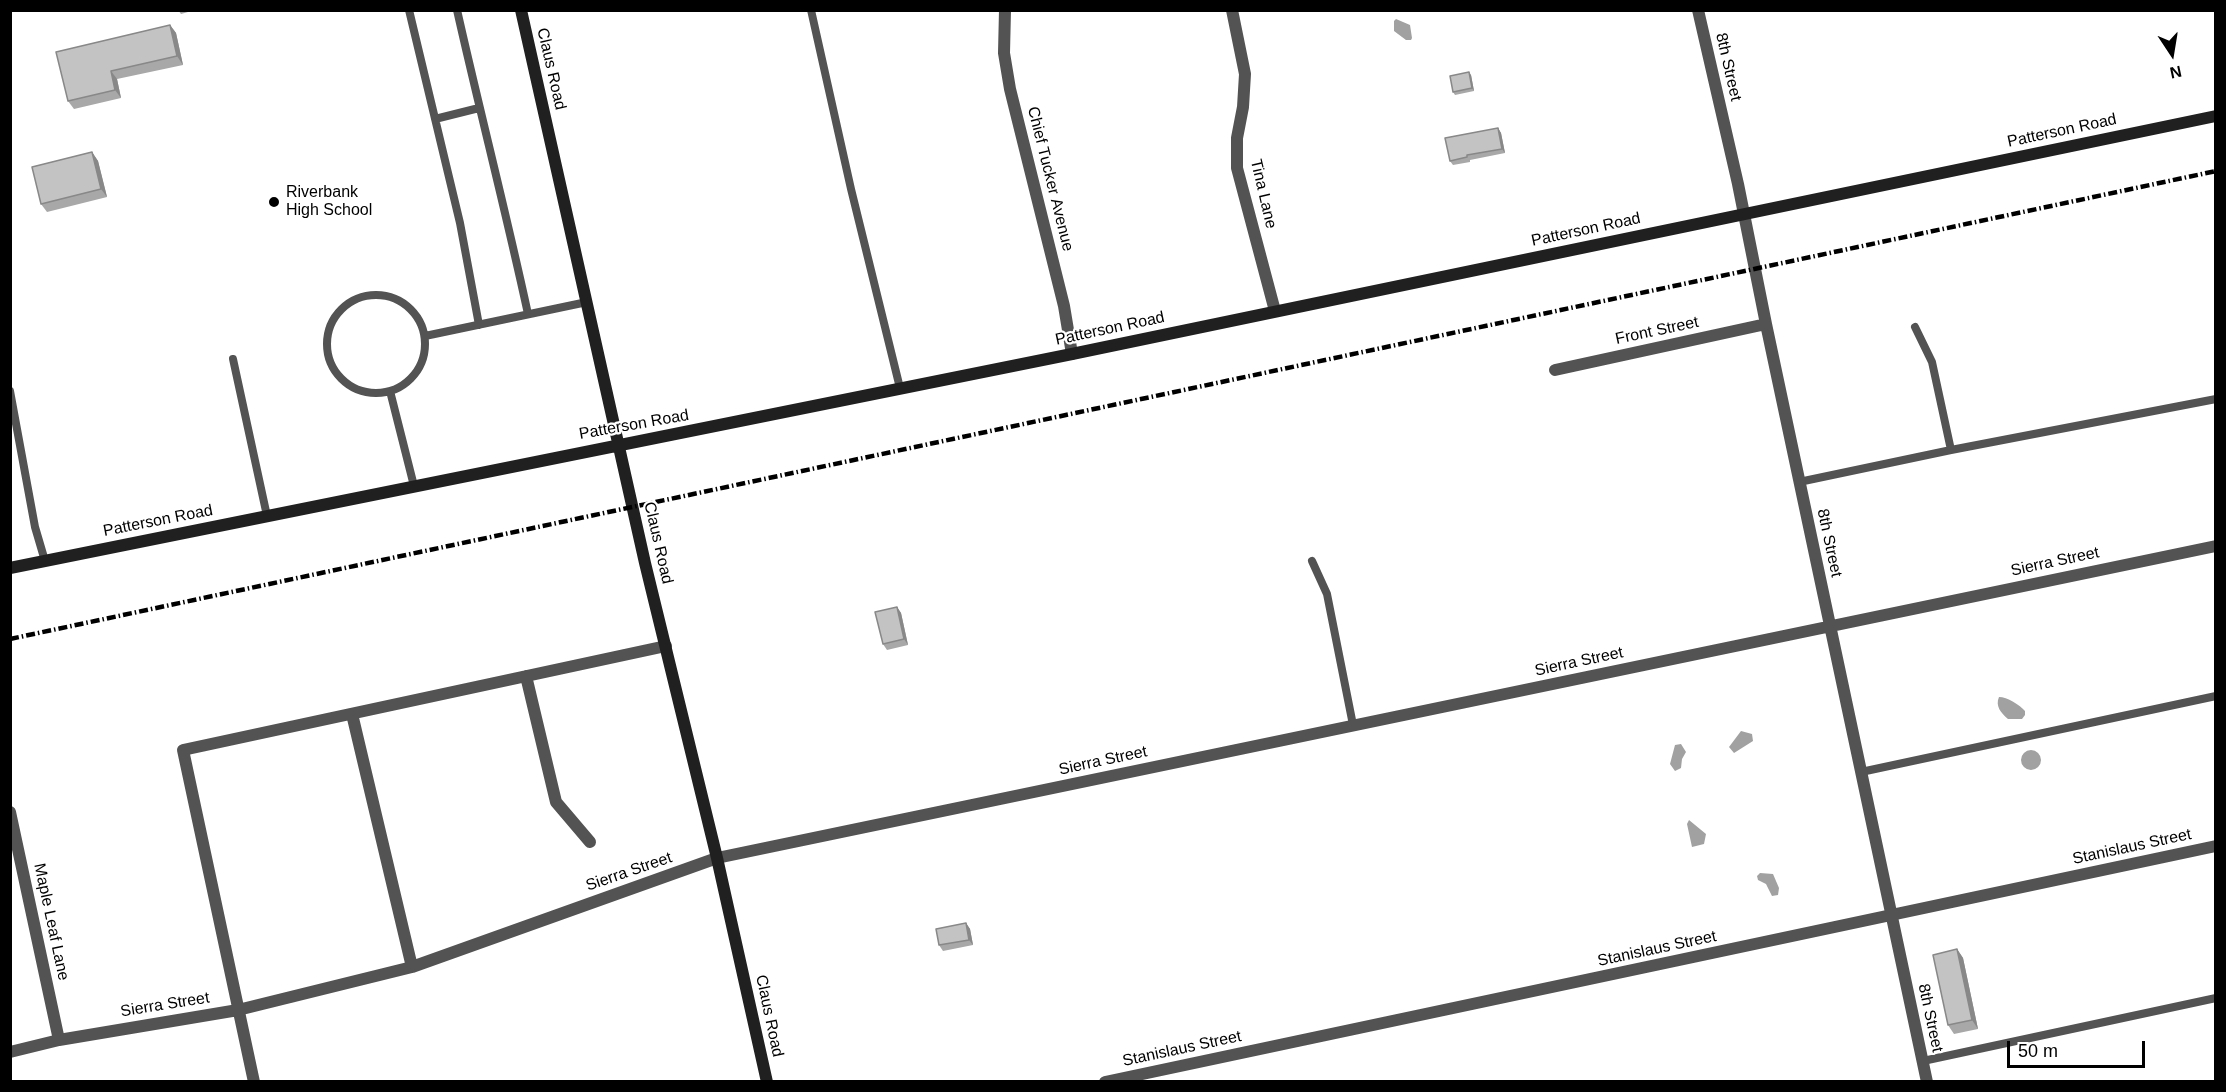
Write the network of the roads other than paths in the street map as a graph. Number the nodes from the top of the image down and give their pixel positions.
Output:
1 (409, 10) edge
2 (457, 10) edge
3 (521, 10) edge
4 (811, 10) edge
5 (1005, 10) edge
6 (1232, 10) edge
7 (1698, 10) edge
8 (479, 108) junction
9 (2216, 116) edge
10 (435, 119) junction
11 (1743, 214) junction
12 (587, 302) junction
13 (1275, 311) junction
14 (528, 314) junction
15 (1766, 324) junction
16 (479, 325) junction
17 (1915, 327) dead end
18 (425, 336) junction
19 (1072, 354) junction
20 (233, 359) dead end
21 (1555, 370) dead end
22 (900, 388) junction
23 (10, 392) edge
24 (390, 392) junction
25 (2216, 399) edge
26 (619, 445) junction
27 (1951, 450) junction
28 (1799, 482) junction
29 (414, 486) junction
30 (267, 516) junction
31 (2216, 546) edge
32 (45, 561) junction
33 (1312, 561) dead end
34 (10, 568) edge
35 (1829, 626) junction
36 (666, 646) junction
37 (526, 676) junction
38 (2216, 696) edge
39 (352, 714) junction
40 (1353, 725) junction
41 (1861, 772) junction
42 (10, 812) edge
43 (590, 842) dead end
44 (2216, 846) edge
45 (717, 858) junction
46 (1891, 915) junction
47 (412, 966) junction
48 (2216, 998) edge
49 (238, 1010) junction
50 (59, 1040) junction
51 (10, 1052) edge
52 (1923, 1061) junction
53 (254, 1082) edge
54 (766, 1082) edge
55 (1105, 1082) edge
56 (1927, 1082) edge

1 - 10 lane
2 - 8 lane
3 - 12 main road, Claus Road
4 - 22 lane
5 - 19 street, Chief Tucker Avenue
6 - 13 street, Tina Lane
7 - 11 street, 8th Street
8 - 10 lane
8 - 14 lane
9 - 11 main road, Patterson Road
10 - 16 lane
11 - 13 main road, Patterson Road
11 - 15 street, 8th Street
12 - 14 lane
12 - 26 main road, Claus Road
13 - 19 main road, Patterson Road
14 - 16 lane
15 - 21 street, Front Street
15 - 28 street, 8th Street
16 - 18 lane
17 - 27 lane
18 - 24 lane
18 - 24 lane
19 - 22 main road, Patterson Road
20 - 30 lane
22 - 26 main road, Patterson Road
23 - 32 lane
24 - 29 lane
25 - 27 lane
26 - 29 main road, Patterson Road
26 - 36 main road, Claus Road
27 - 28 lane
28 - 35 street, 8th Street
29 - 30 main road, Patterson Road
30 - 32 main road, Patterson Road
31 - 35 street, Sierra Street
32 - 34 main road, Patterson Road
33 - 40 lane
35 - 40 street, Sierra Street
35 - 41 street, 8th Street
36 - 37 street
36 - 45 main road, Claus Road
37 - 39 street
37 - 43 street
38 - 41 lane
39 - 47 street
39 - 49 street
40 - 45 street, Sierra Street
41 - 46 street, 8th Street
42 - 50 street, Maple Leaf Lane
44 - 46 street, Stanislaus Street
45 - 47 street, Sierra Street
45 - 54 main road, Claus Road
46 - 52 street, 8th Street
46 - 55 street, Stanislaus Street
47 - 49 street, Sierra Street
48 - 52 lane
49 - 50 street, Sierra Street
49 - 53 street
50 - 51 street, Sierra Street
52 - 56 street, 8th Street

